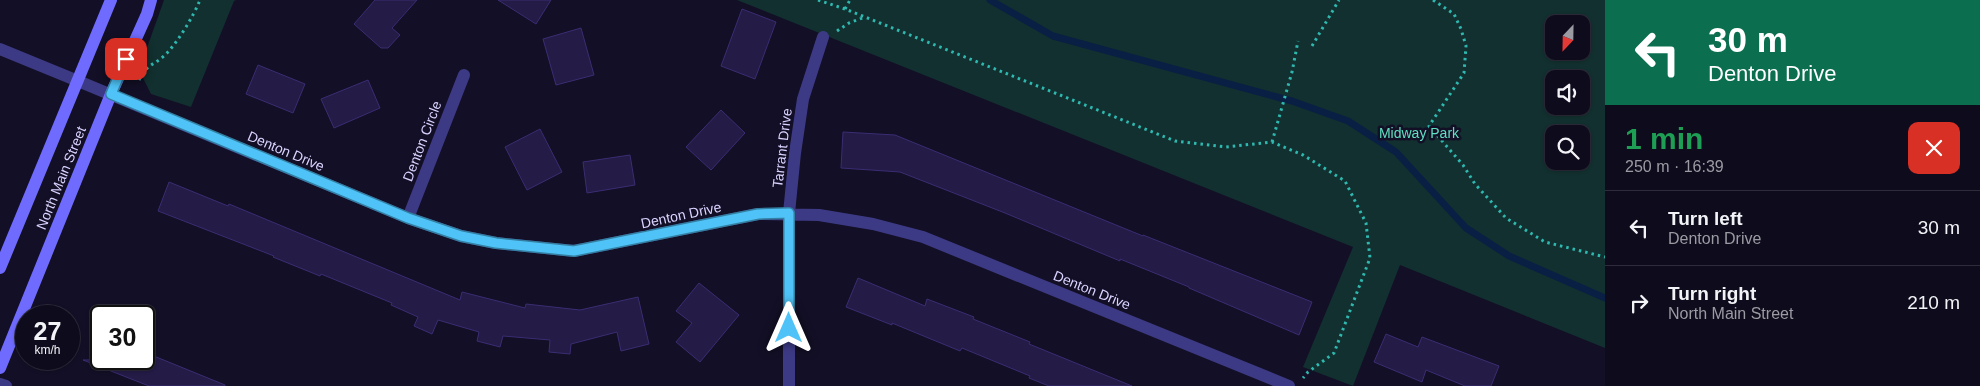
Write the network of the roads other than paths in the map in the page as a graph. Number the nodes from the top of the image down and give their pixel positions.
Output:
1 (112, 0) edge
2 (151, 0) edge
3 (823, 37) road end
4 (0, 49) edge
5 (464, 75) dead end
6 (78, 81) junction
7 (111, 94) junction
8 (789, 213) junction
9 (408, 218) junction
10 (0, 268) edge
11 (0, 368) edge
12 (0, 384) edge
13 (6, 386) edge
14 (789, 386) edge
15 (1289, 386) edge

1 - 6 main road, North Main Street
2 - 7 main road, North Main Street
3 - 8 street, Tarrant Drive
4 - 6 street, Denton Drive
5 - 9 street, Denton Circle
6 - 7 street, Denton Drive
6 - 10 main road, North Main Street
7 - 9 street, Denton Drive
7 - 11 main road, North Main Street
8 - 9 street, Denton Drive
8 - 14 street, Tarrant Drive
8 - 15 street, Denton Drive
12 - 13 street

